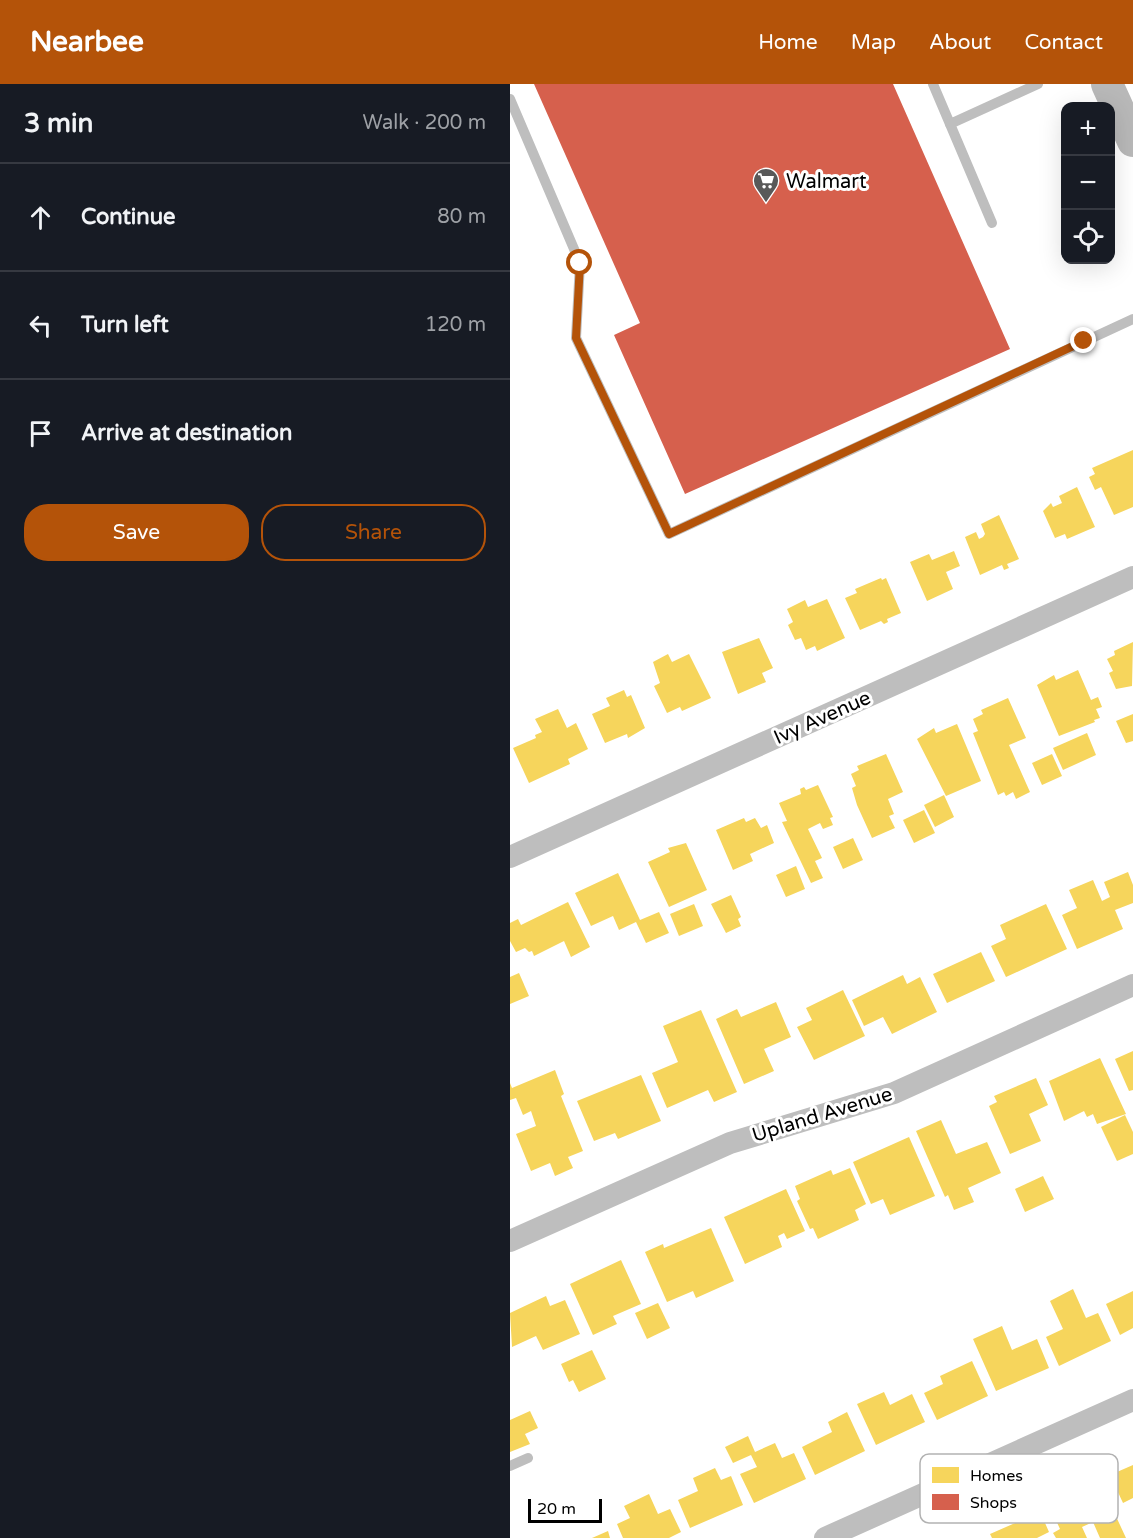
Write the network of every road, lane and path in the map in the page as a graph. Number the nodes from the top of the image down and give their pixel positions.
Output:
1 (933, 84) edge
2 (1038, 84) edge
3 (1107, 84) edge
4 (510, 99) edge
5 (950, 124) junction
6 (1133, 141) edge
7 (992, 223) dead end
8 (1133, 319) edge
9 (1133, 577) edge
10 (510, 856) edge
11 (1133, 985) edge
12 (510, 1241) edge
13 (1133, 1400) edge
14 (1012, 1454) edge
15 (528, 1458) dead end
16 (510, 1466) edge
17 (920, 1495) edge
18 (825, 1538) edge

1 - 5 lane
2 - 5 lane
3 - 6 street
4 - 8 lane
5 - 7 lane
9 - 10 street, Ivy Avenue
11 - 12 street, Upland Avenue
13 - 14 street
15 - 16 lane
17 - 18 street

